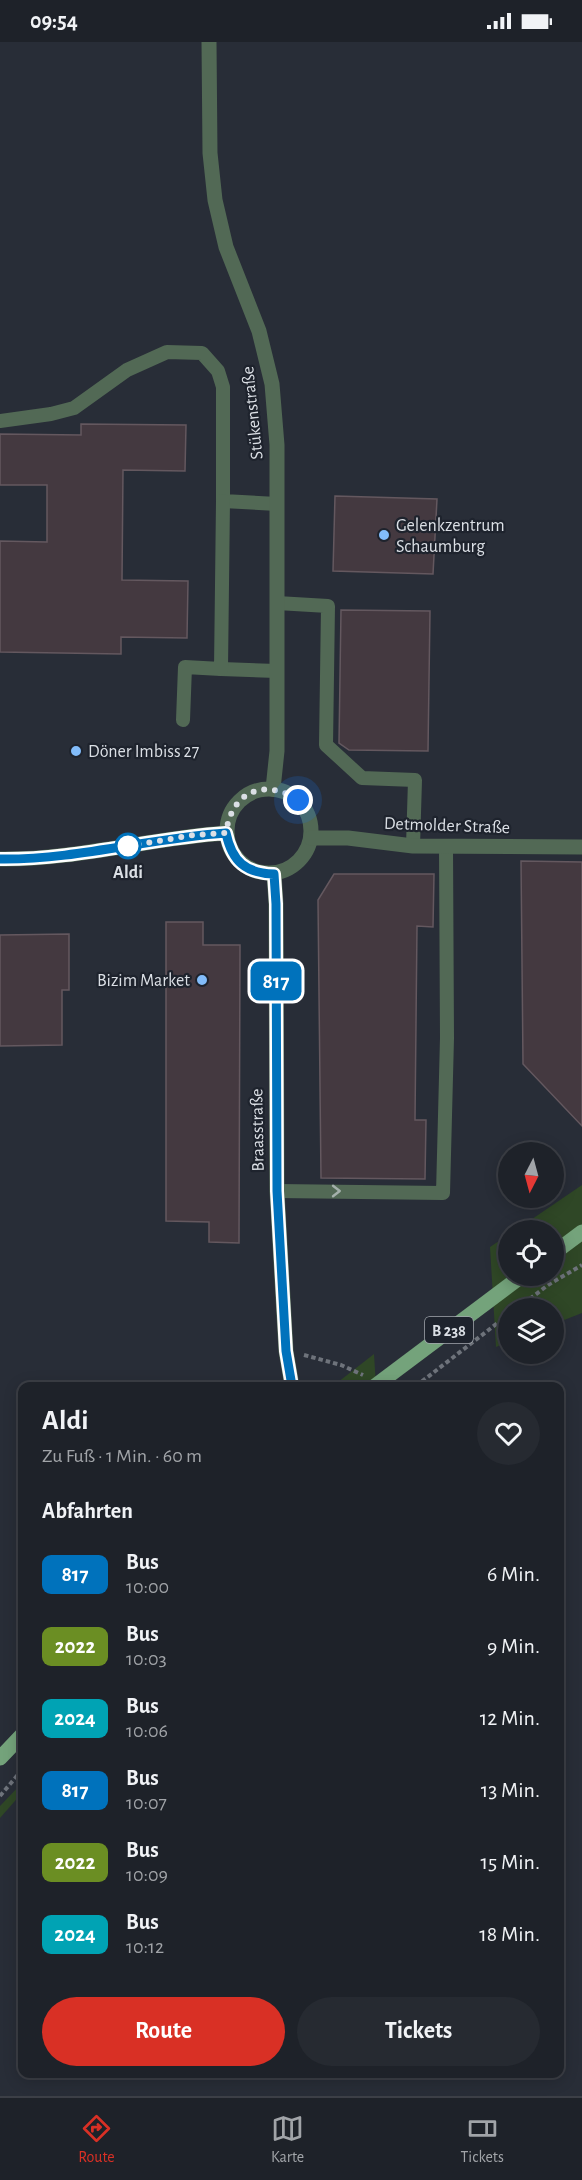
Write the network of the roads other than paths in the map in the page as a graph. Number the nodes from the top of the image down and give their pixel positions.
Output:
1 (209, 42) edge
2 (0, 421) edge
3 (223, 501) junction
4 (277, 504) junction
5 (277, 603) junction
6 (221, 669) junction
7 (277, 671) junction
8 (183, 720) dead end
9 (273, 789) junction
10 (226, 833) junction
11 (311, 838) junction
12 (413, 846) junction
13 (446, 847) junction
14 (582, 847) edge
15 (0, 859) edge
16 (274, 874) junction
17 (277, 1191) junction
18 (582, 1232) edge
19 (564, 1246) edge
20 (507, 1286) edge
21 (369, 1381) edge
22 (291, 1382) edge
23 (18, 1739) edge
24 (0, 1758) edge

1 - 4 street, Stükenstraße
2 - 3 lane
3 - 4 lane
3 - 6 lane
4 - 5 street, Stükenstraße
5 - 7 street, Stükenstraße
5 - 12 lane
6 - 7 lane
6 - 8 lane
7 - 9 street, Stükenstraße
9 - 10 street
9 - 11 street
10 - 15 street
10 - 16 street
11 - 12 street, Detmolder Straße
11 - 16 street
12 - 13 street, Detmolder Straße
13 - 14 street, Detmolder Straße
17 -> 13 lane
16 - 17 street, Braasstraße
17 - 22 street, Braasstraße
18 - 19 main road
20 - 21 main road, B 238
23 - 24 main road

